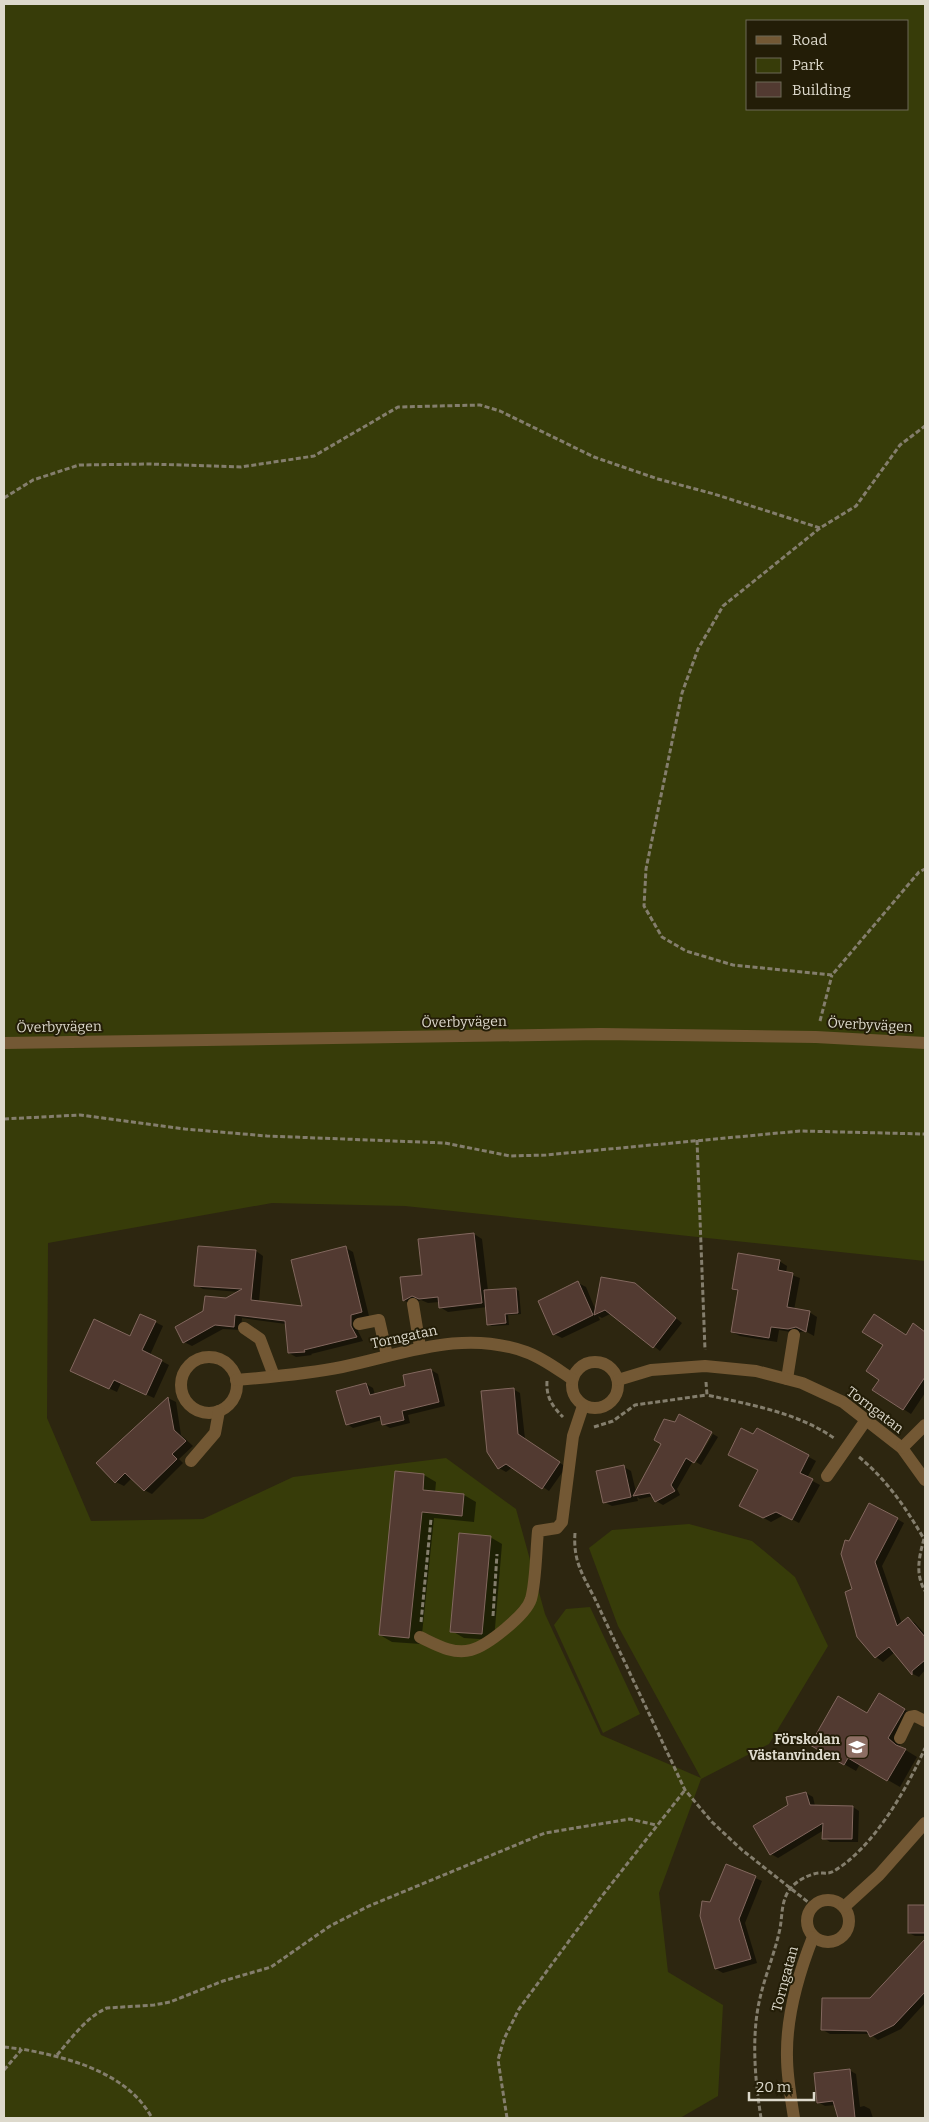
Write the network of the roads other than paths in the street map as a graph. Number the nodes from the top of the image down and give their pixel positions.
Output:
1 (4, 1043) edge
2 (925, 1043) edge
3 (413, 1304) dead end
4 (359, 1324) dead end
5 (244, 1328) dead end
6 (794, 1335) dead end
7 (420, 1347) junction
8 (388, 1355) junction
9 (274, 1376) junction
10 (572, 1379) junction
11 (787, 1379) junction
12 (236, 1380) junction
13 (618, 1380) junction
14 (583, 1406) junction
15 (219, 1411) junction
16 (866, 1420) junction
17 (925, 1425) edge
18 (902, 1448) junction
19 (192, 1461) dead end
20 (827, 1476) dead end
21 (925, 1480) edge
22 (420, 1637) road end
23 (925, 1721) edge
24 (900, 1738) dead end
25 (925, 1823) edge
26 (844, 1907) junction
27 (813, 1937) junction
28 (791, 2117) edge

1 - 2 street, Överbyvägen
3 - 7 street
4 - 8 street
5 - 9 street
6 - 11 street
7 - 8 street, Torngatan
7 - 10 street, Torngatan
8 - 9 street, Torngatan
9 - 12 street, Torngatan
10 - 13 street
10 - 14 street
11 - 13 street, Torngatan
11 - 16 street, Torngatan
12 - 15 street
12 - 15 street
13 - 14 street
14 - 22 street
15 - 19 street
16 - 18 street, Torngatan
16 - 20 street
17 - 18 street
18 - 21 street, Torngatan
23 - 24 street
25 - 26 street
26 - 27 street
26 - 27 street
27 - 28 street, Torngatan

